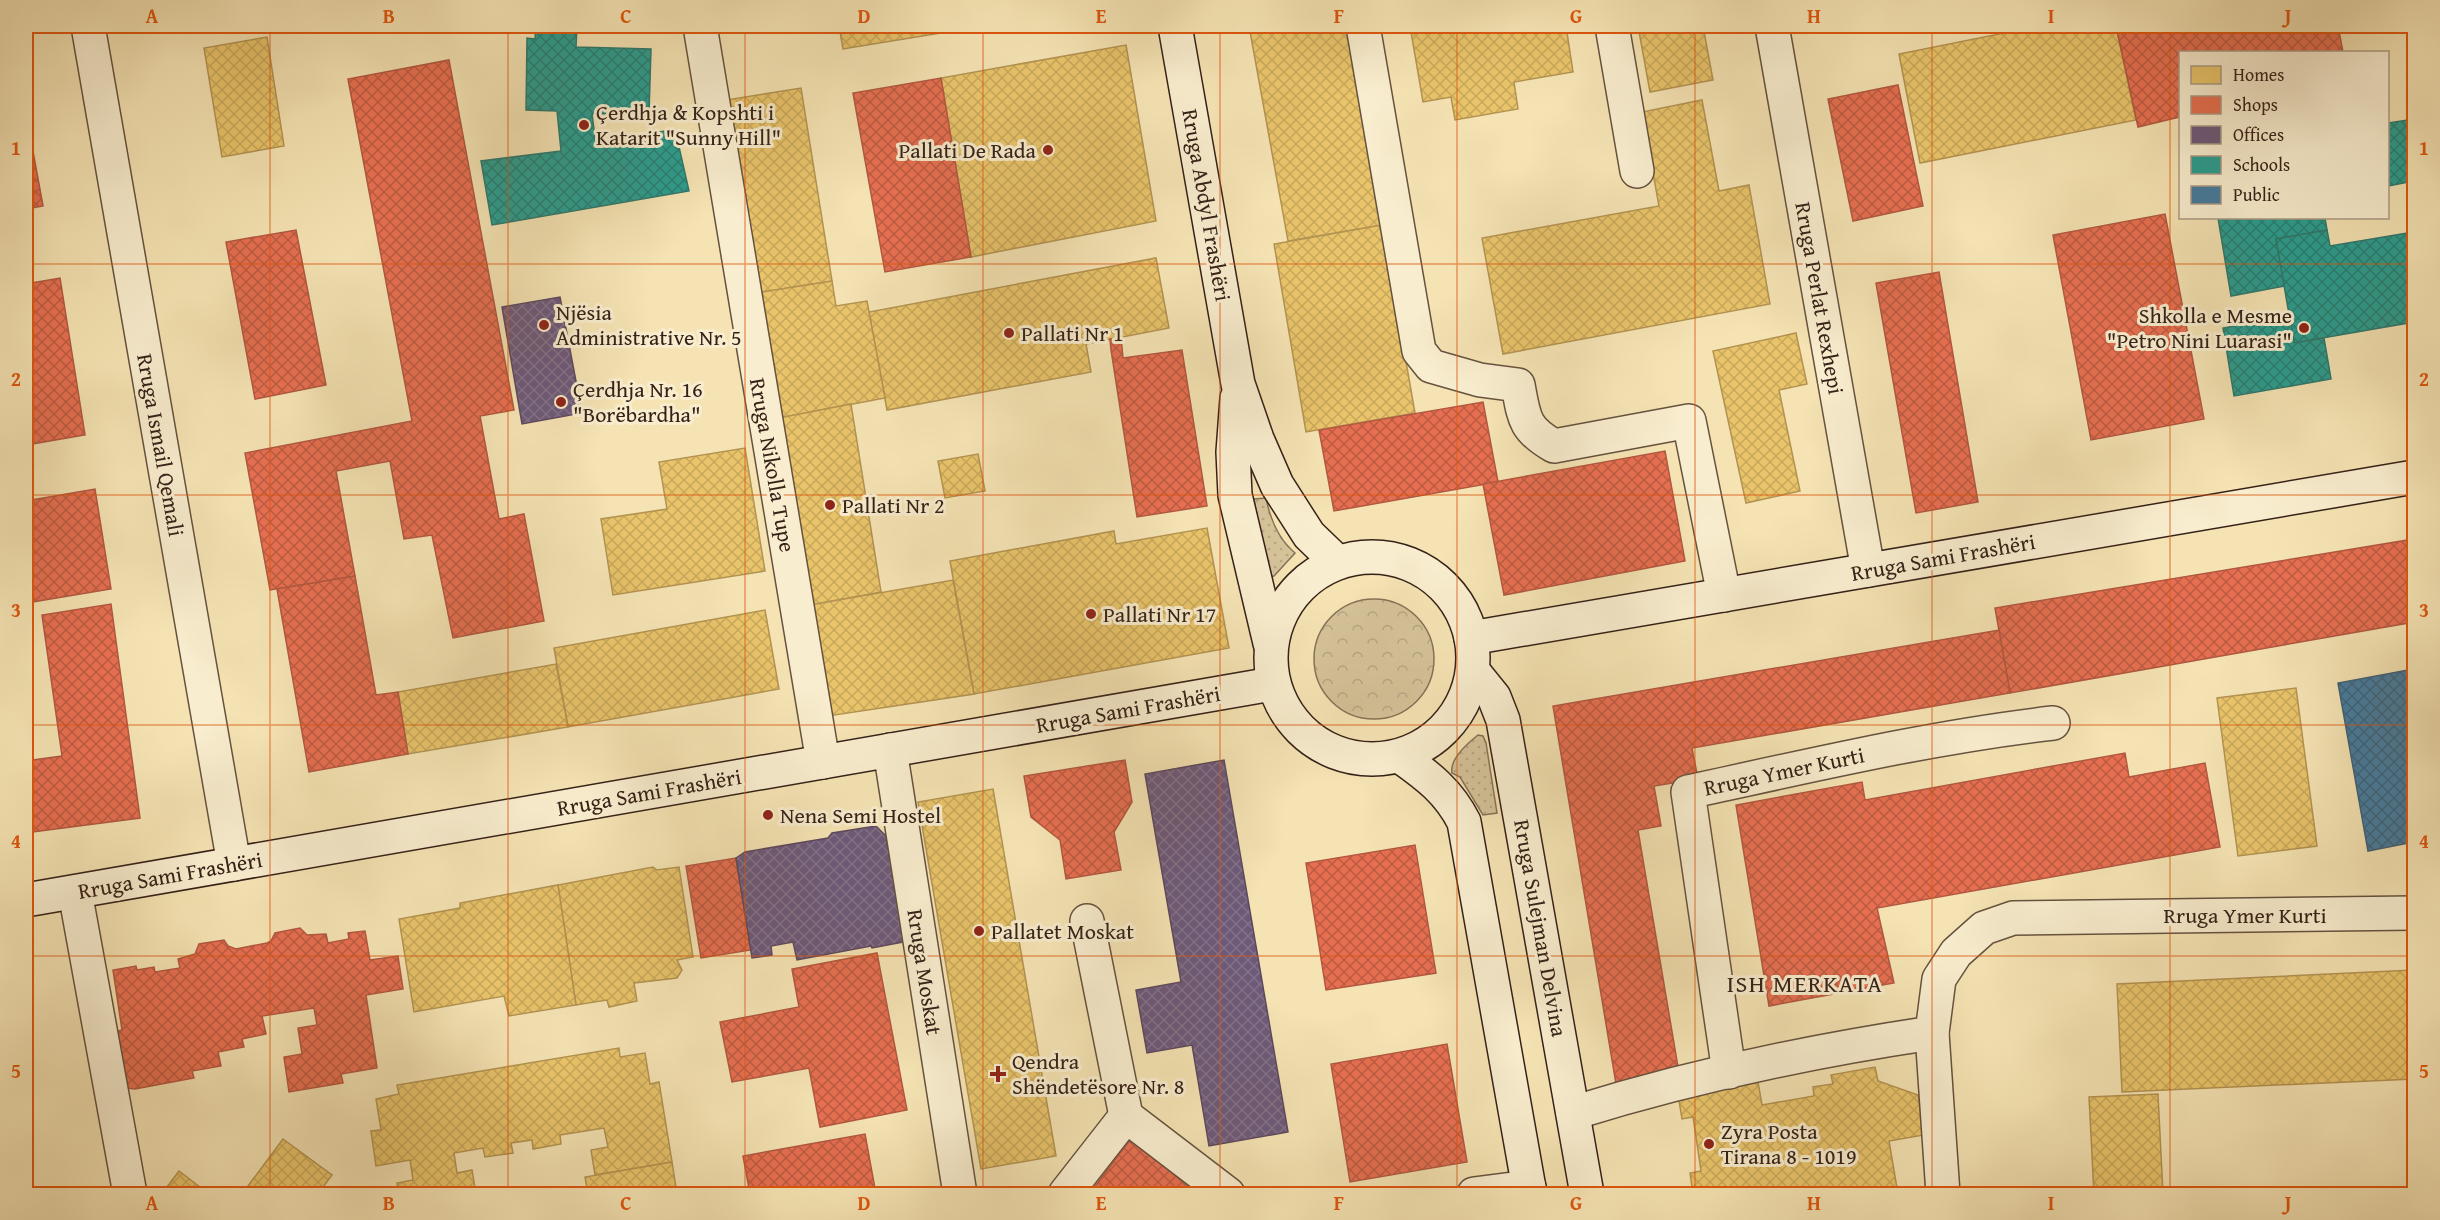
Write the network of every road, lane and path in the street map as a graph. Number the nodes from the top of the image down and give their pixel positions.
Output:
1 (88, 26) edge
2 (700, 26) edge
3 (1175, 26) edge
4 (1363, 26) edge
5 (1612, 26) edge
6 (1772, 26) edge
7 (1637, 171) dead end
8 (1238, 384) junction
9 (2415, 477) edge
10 (1337, 562) junction
11 (1868, 570) junction
12 (1724, 595) junction
13 (1471, 638) junction
14 (1270, 643) junction
15 (1473, 671) junction
16 (1272, 684) junction
17 (2053, 723) dead end
18 (890, 750) junction
19 (1401, 757) junction
20 (823, 762) junction
21 (234, 864) junction
22 (75, 892) junction
23 (26, 900) edge
24 (2415, 913) edge
25 (1087, 921) dead end
26 (1932, 1033) junction
27 (1729, 1072) junction
28 (1573, 1113) junction
29 (1126, 1116) junction
30 (1530, 1191) edge
31 (130, 1194) edge
32 (960, 1194) edge
33 (1065, 1194) edge
34 (1228, 1194) edge
35 (1474, 1194) edge
36 (1587, 1194) edge
37 (1943, 1194) edge

1 - 21 street, Rruga Ismail Qemali
2 - 20 street, Rruga Nikolla Tupe
3 - 8 street, Rruga Abdyl Frashëri
4 - 12 street
5 - 7 street
6 - 11 street, Rruga Perlat Rexhepi
8 - 10 street, Rruga Abdyl Frashëri
8 - 14 street, Rruga Abdyl Frashëri
9 - 11 street, Rruga Sami Frashëri
10 - 13 street
10 - 14 street
11 - 12 street, Rruga Sami Frashëri
12 - 13 street, Rruga Sami Frashëri
13 - 15 street
14 - 16 street
15 - 19 street
15 - 28 street, Rruga Sulejman Delvina
16 - 18 street, Rruga Sami Frashëri
16 - 19 street
17 - 27 street, Rruga Ymer Kurti
18 - 20 street, Rruga Sami Frashëri
18 - 32 street, Rruga Moskat
19 - 30 street
20 - 21 street, Rruga Sami Frashëri
21 - 22 street, Rruga Sami Frashëri
22 - 23 street, Rruga Sami Frashëri
22 - 31 street
24 - 26 street, Rruga Ymer Kurti
25 - 29 street
26 - 27 street
26 - 37 street, Rruga Ymer Kurti
27 - 28 street
28 - 36 street, Rruga Sulejman Delvina
29 - 33 street
29 - 34 street
30 - 35 street

